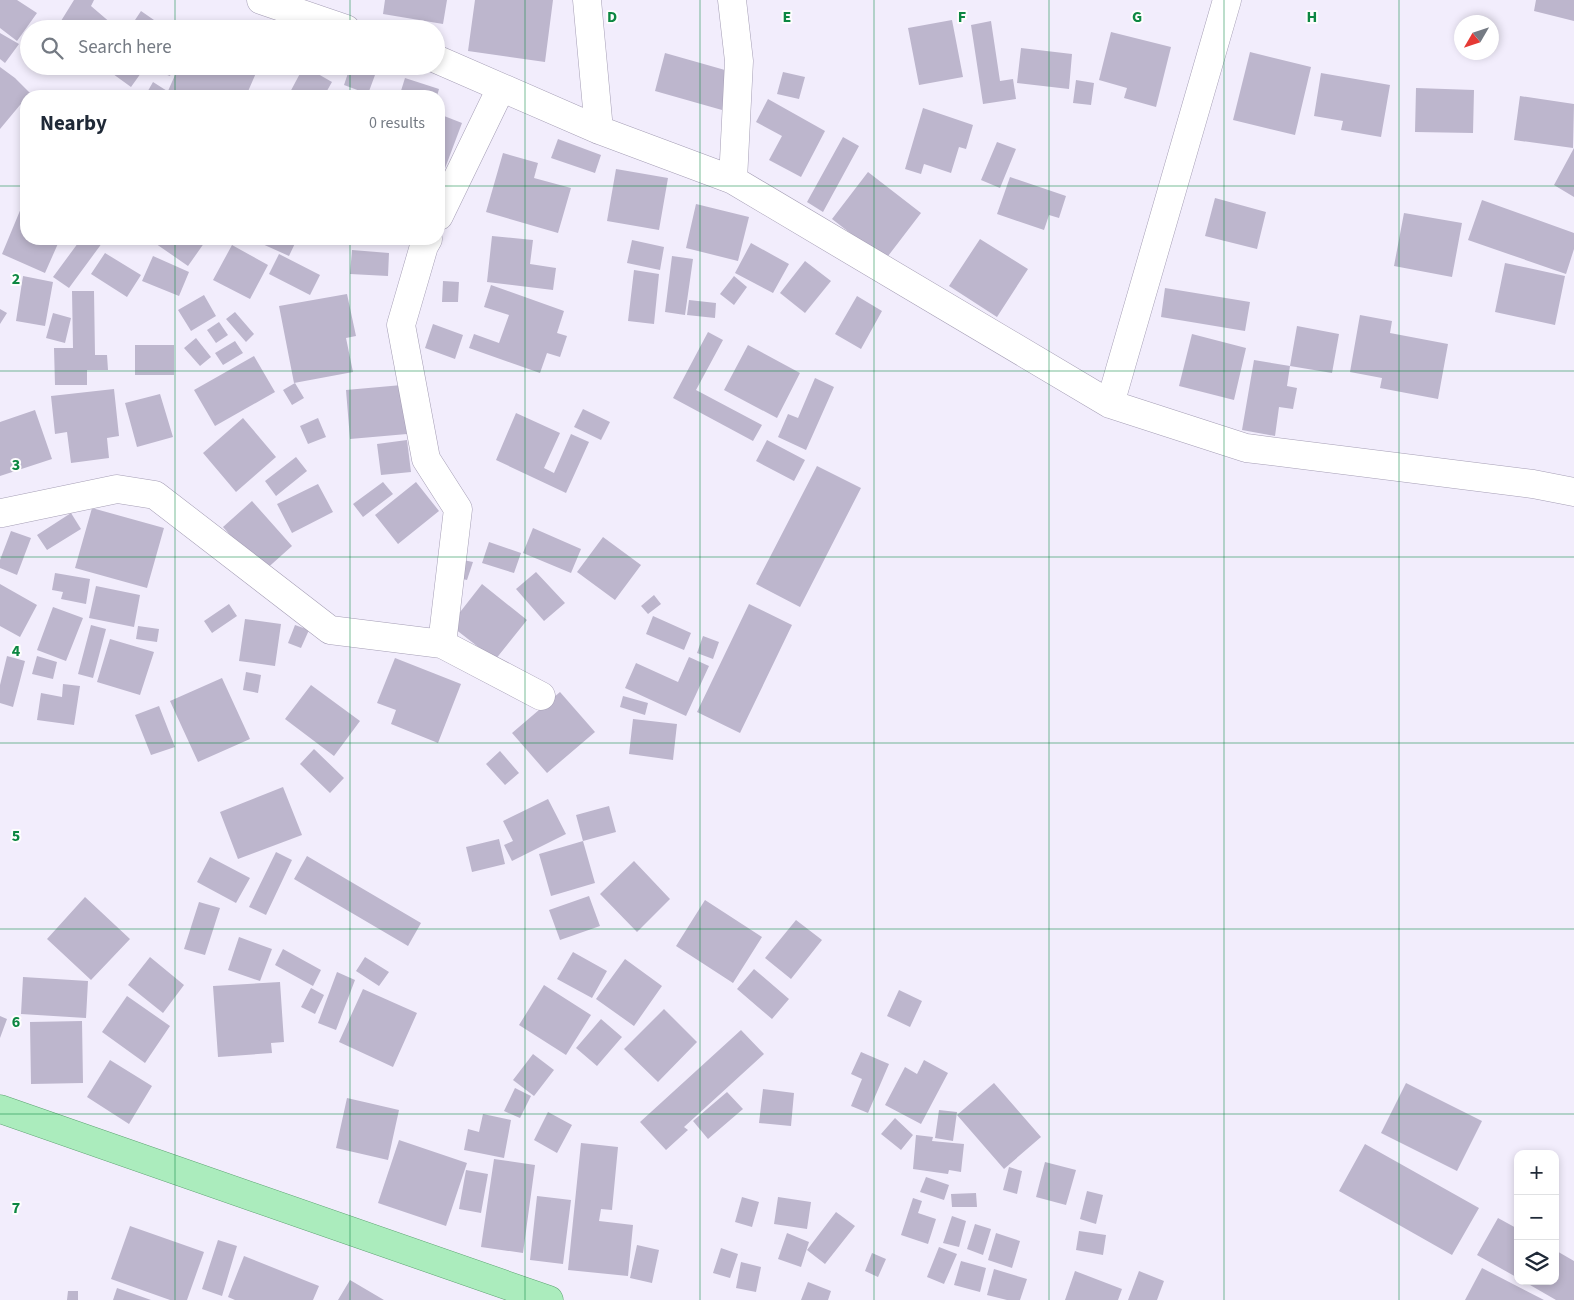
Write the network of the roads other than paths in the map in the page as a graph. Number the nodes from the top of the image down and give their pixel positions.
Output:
1 (261, 0) edge
2 (586, 0) edge
3 (732, 0) edge
4 (1227, 0) edge
5 (320, 20) edge
6 (445, 63) edge
7 (501, 88) junction
8 (599, 130) junction
9 (733, 180) junction
10 (445, 204) edge
11 (425, 245) edge
12 (1110, 404) junction
13 (1574, 492) edge
14 (2, 513) dead end
15 (442, 644) junction
16 (541, 696) dead end
17 (0, 1108) edge
18 (549, 1300) edge

1 - 5 street
2 - 8 street
3 - 9 street
4 - 12 street
6 - 7 street
7 - 8 street
7 - 10 street
8 - 9 street
9 - 12 street
11 - 15 street
12 - 13 street
14 - 15 street
15 - 16 street
17 - 18 main road

